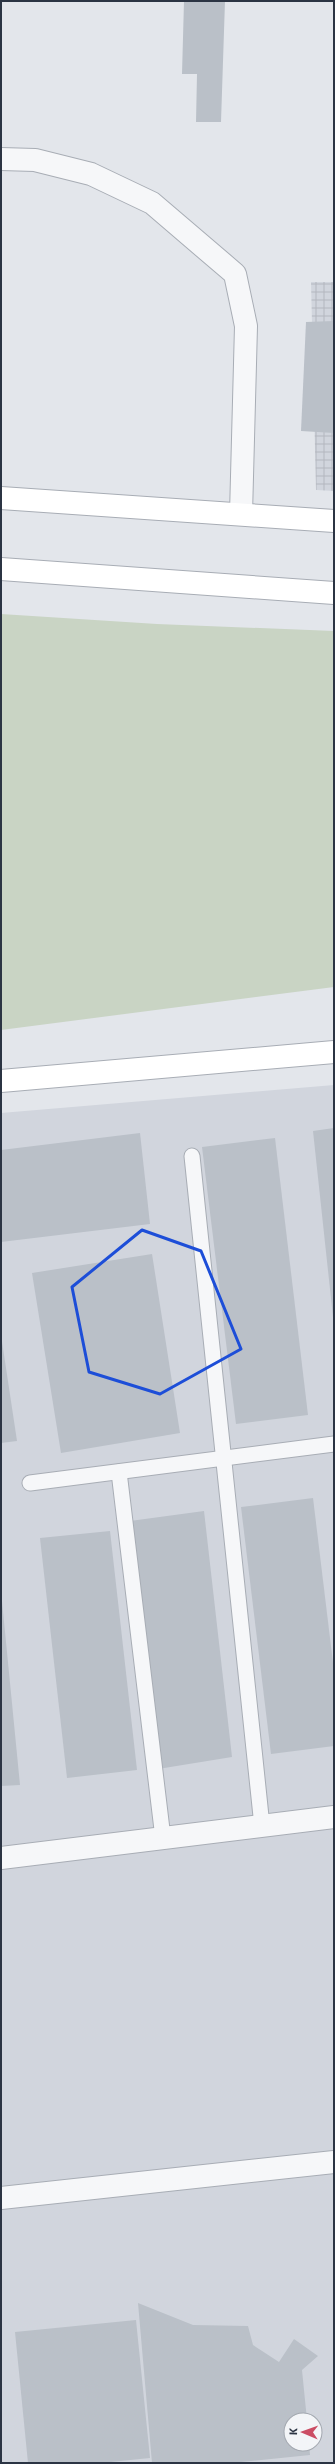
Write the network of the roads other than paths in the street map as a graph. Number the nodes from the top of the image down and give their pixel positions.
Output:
1 (1, 159) edge
2 (1, 498) edge
3 (241, 514) junction
4 (334, 521) edge
5 (1, 569) edge
6 (334, 593) edge
7 (334, 1052) edge
8 (1, 1081) edge
9 (192, 1156) dead end
10 (334, 1444) edge
11 (224, 1458) junction
12 (119, 1472) junction
13 (30, 1483) dead end
14 (334, 1817) edge
15 (262, 1826) junction
16 (163, 1838) junction
17 (1, 1858) edge
18 (334, 2162) edge
19 (1, 2198) edge

1 - 3 street
2 - 3 street
3 - 4 street
5 - 6 street
7 - 8 street
9 - 11 lane
10 - 11 lane
11 - 12 lane
11 - 15 lane
12 - 13 lane
12 - 16 lane
14 - 15 street
15 - 16 street
16 - 17 street
18 - 19 street

